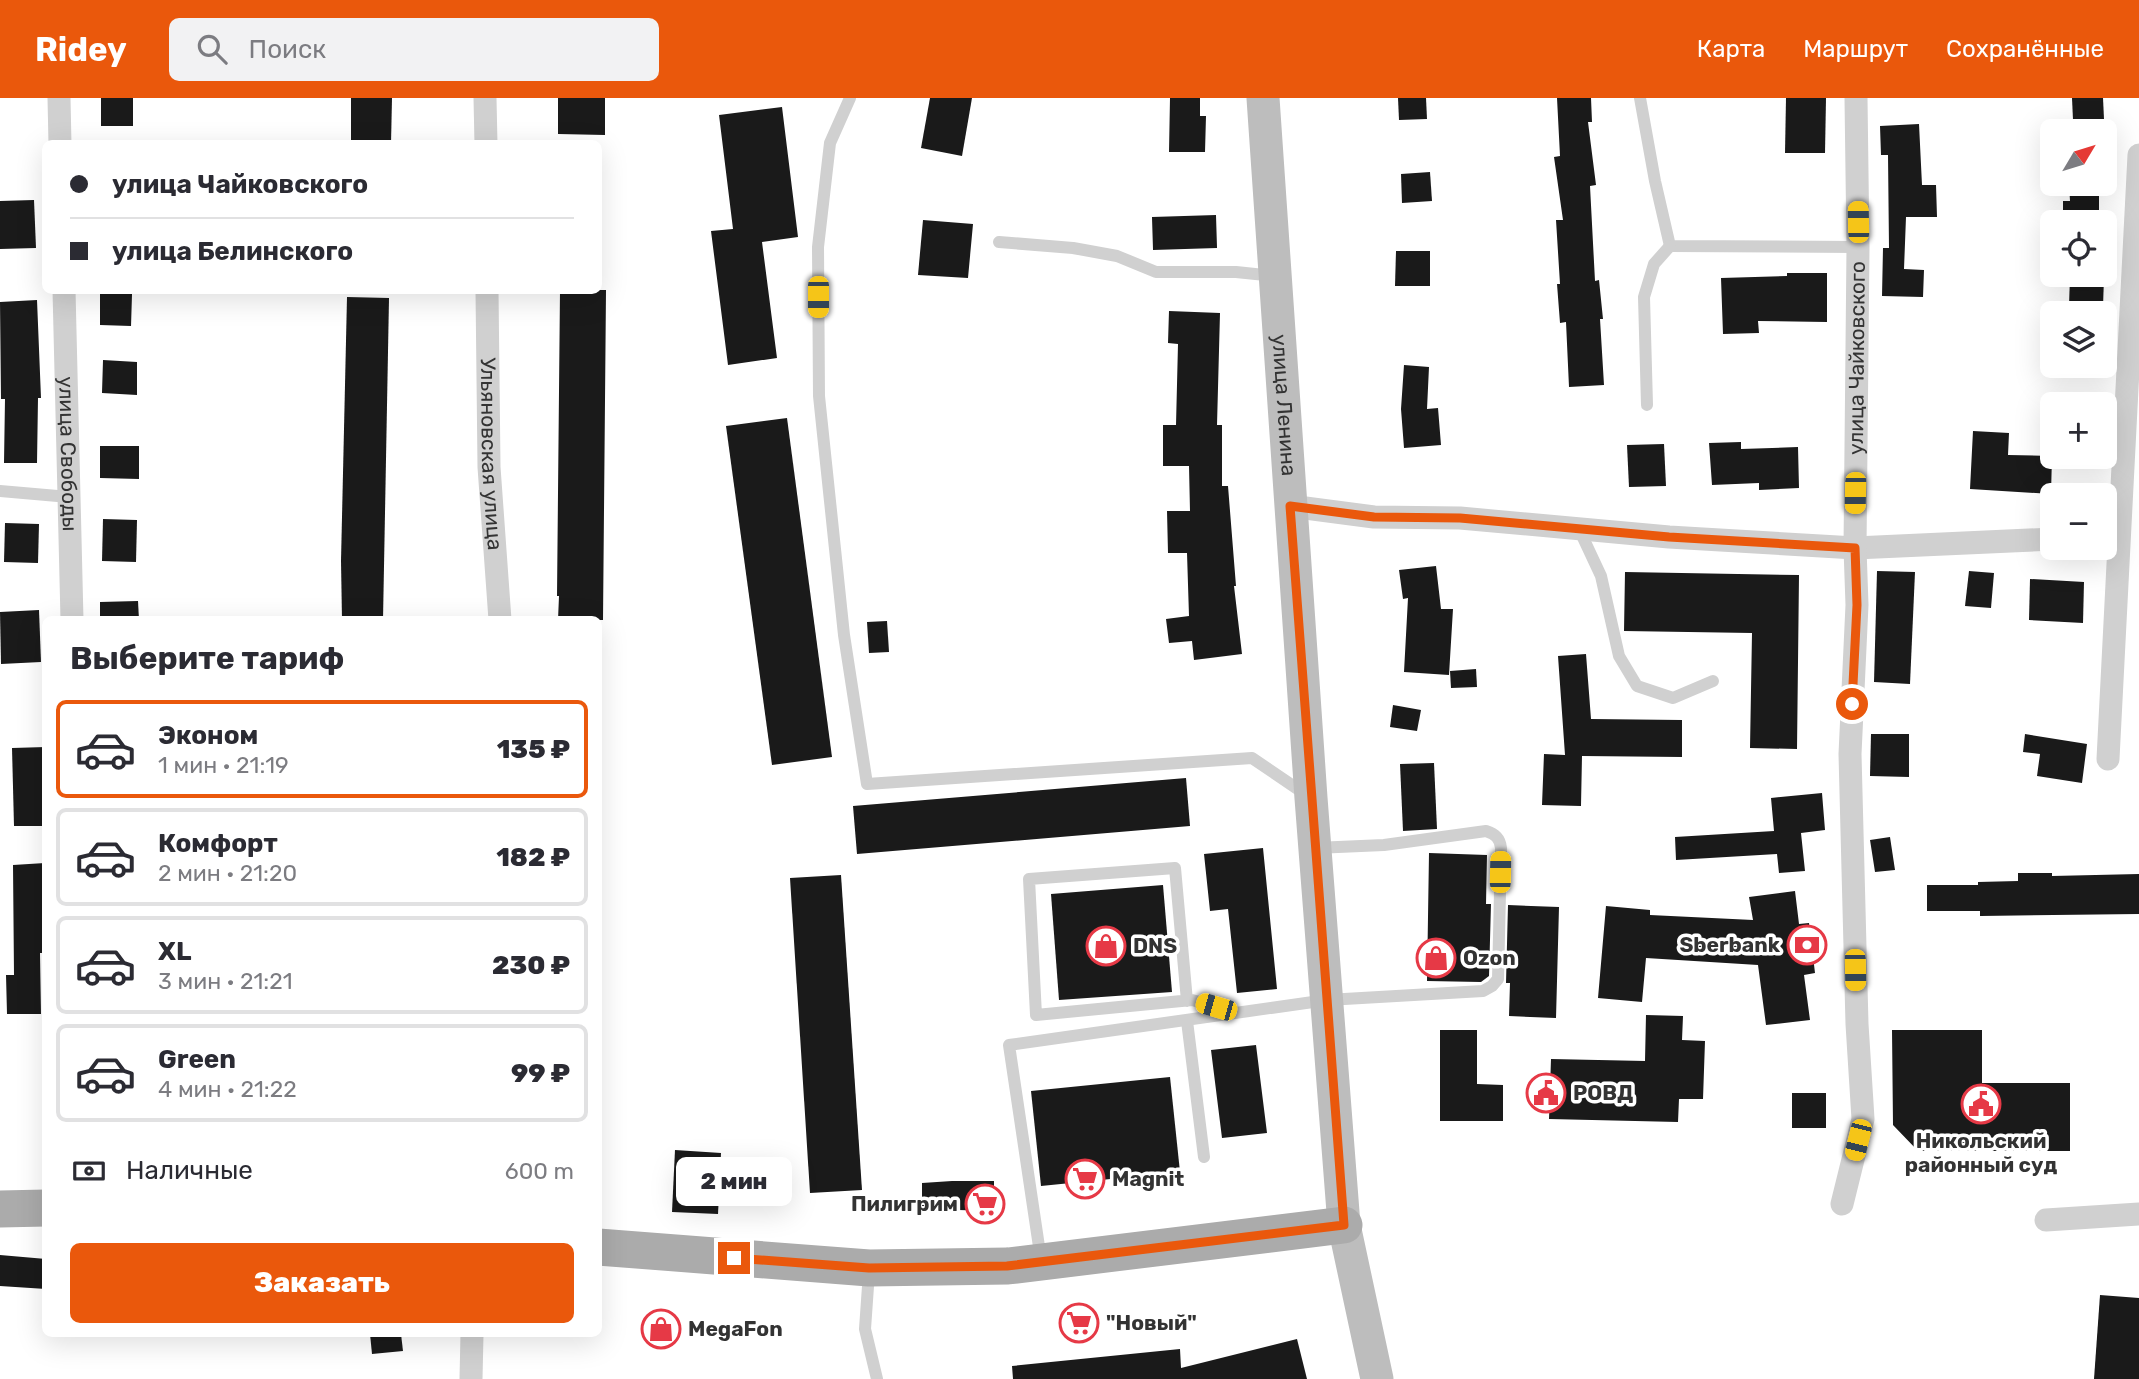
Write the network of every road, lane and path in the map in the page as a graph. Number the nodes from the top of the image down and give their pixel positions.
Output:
1 (59, 98) edge
2 (485, 98) edge
3 (850, 98) edge
4 (1263, 98) edge
5 (1640, 98) edge
6 (1856, 98) edge
7 (60, 140) edge
8 (486, 140) edge
9 (2139, 155) edge
10 (999, 242) dead end
11 (1670, 246) junction
12 (1858, 247) junction
13 (1277, 276) junction
14 (64, 294) edge
15 (487, 294) edge
16 (1647, 405) dead end
17 (0, 491) edge
18 (69, 498) junction
19 (1290, 506) junction
20 (1579, 529) junction
21 (2121, 538) edge
22 (2040, 540) edge
23 (1855, 548) junction
24 (72, 616) edge
25 (499, 616) edge
26 (1713, 681) dead end
27 (2108, 759) dead end
28 (1311, 798) junction
29 (1315, 848) junction
30 (1327, 1000) junction
31 (1188, 1001) junction
32 (1239, 1013) junction
33 (1186, 1021) junction
34 (1204, 1157) dead end
35 (1842, 1204) dead end
36 (42, 1208) edge
37 (0, 1209) edge
38 (2139, 1214) edge
39 (2046, 1220) dead end
40 (1344, 1225) junction
41 (602, 1247) edge
42 (1041, 1262) junction
43 (869, 1268) junction
44 (472, 1337) edge
45 (471, 1379) edge
46 (877, 1379) edge
47 (1377, 1379) edge

1 - 7 street
2 - 8 street
3 - 28 lane
4 - 13 main road, улица Ленина
5 - 11 lane
6 - 12 street, улица Чайковского
9 - 21 street
10 - 13 lane
11 - 12 lane
11 - 16 lane
12 - 23 street, улица Чайковского
13 - 19 main road, улица Ленина
14 - 18 street, улица Свободы
15 - 25 street, Ульяновская улица
17 - 18 lane
18 - 24 street, улица Свободы
19 - 20 street
19 - 28 main road, улица Ленина
20 - 23 street
20 - 26 lane
21 - 27 street
22 - 23 street
23 - 35 street, улица Чайковского
28 - 29 main road, улица Ленина
29 - 30 main road, улица Ленина
29 - 30 lane
30 - 32 lane
30 - 40 main road, улица Ленина
31 - 31 lane
31 - 32 lane
32 - 33 lane
33 - 34 lane
33 - 42 lane
36 - 37 main road
38 - 39 street
40 - 42 main road
40 - 47 main road, улица Ленина
41 - 43 main road
42 - 43 main road
43 - 46 lane
44 - 45 street

